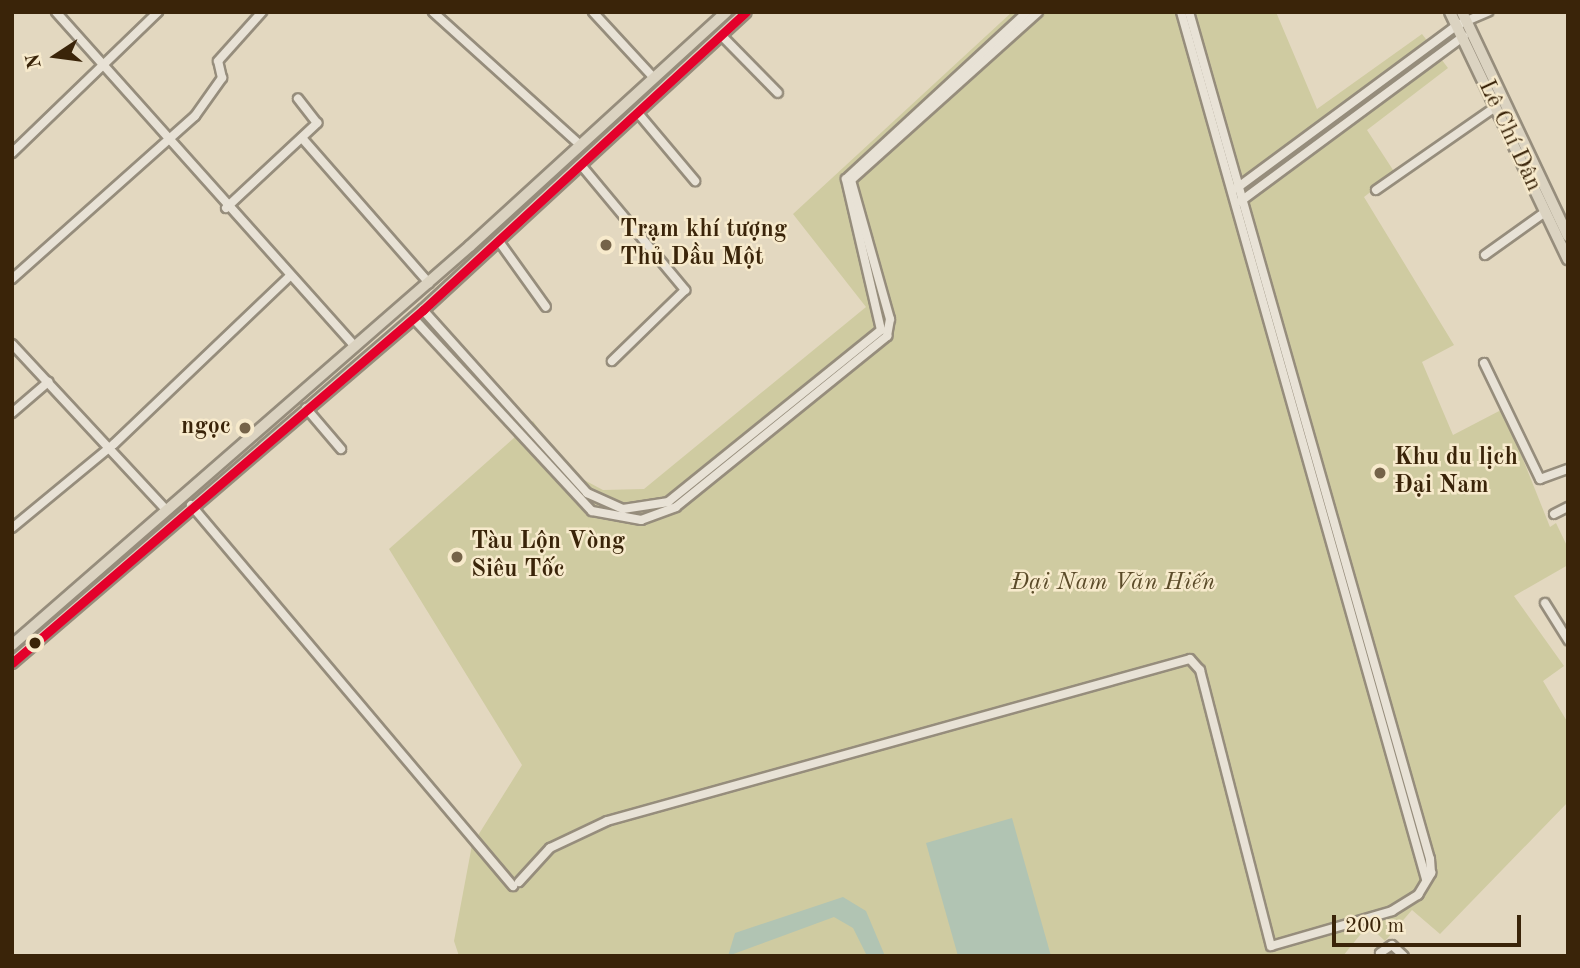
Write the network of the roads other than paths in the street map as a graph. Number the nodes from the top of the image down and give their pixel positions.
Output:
1 (56, 12) edge
2 (158, 12) edge
3 (262, 12) edge
4 (433, 12) edge
5 (593, 12) edge
6 (726, 12) edge
7 (746, 12) edge
8 (1027, 12) edge
9 (1038, 12) edge
10 (1181, 12) edge
11 (1189, 12) edge
12 (1450, 12) edge
13 (1462, 12) edge
14 (1488, 12) edge
15 (1468, 23) junction
16 (1457, 25) junction
17 (721, 35) junction
18 (1464, 38) junction
19 (102, 68) junction
20 (654, 78) junction
21 (778, 93) dead end
22 (298, 99) dead end
23 (1494, 108) junction
24 (638, 113) junction
25 (302, 138) junction
26 (168, 142) junction
27 (580, 145) junction
28 (12, 153) edge
29 (581, 165) junction
30 (695, 181) dead end
31 (1236, 189) junction
32 (1376, 190) dead end
33 (1239, 202) junction
34 (226, 208) junction
35 (1545, 212) junction
36 (1563, 217) edge
37 (1568, 236) edge
38 (498, 240) junction
39 (1485, 255) dead end
40 (1568, 259) edge
41 (289, 277) junction
42 (12, 279) edge
43 (429, 283) junction
44 (412, 297) junction
45 (402, 305) junction
46 (546, 307) dead end
47 (423, 310) junction
48 (413, 318) junction
49 (431, 319) junction
50 (421, 328) junction
51 (12, 344) edge
52 (354, 345) junction
53 (612, 361) dead end
54 (1483, 363) dead end
55 (48, 382) junction
56 (306, 408) junction
57 (12, 414) edge
58 (108, 448) junction
59 (341, 449) dead end
60 (1568, 469) edge
61 (183, 495) junction
62 (191, 505) junction
63 (1568, 507) edge
64 (166, 510) junction
65 (1554, 514) dead end
66 (174, 520) junction
67 (12, 528) edge
68 (1545, 603) dead end
69 (1568, 640) edge
70 (12, 645) edge
71 (12, 663) edge
72 (1380, 953) dead end
73 (1404, 956) edge

1 - 19 street
2 - 19 street
3 - 26 street
4 - 27 street
5 - 20 street
6 - 20 highway
7 - 17 highway
8 - 49 street
9 - 50 street
10 - 31 street
11 - 31 street
12 - 16 main road, Lê Chí Dân
13 - 15 main road, Lê Chí Dân
14 - 15 street
15 - 16 street
15 - 18 street
15 - 36 main road, Lê Chí Dân
16 - 18 main road, Lê Chí Dân
16 - 31 street
17 - 21 street
17 - 24 highway
18 - 23 main road, Lê Chí Dân
18 - 33 street
19 - 26 street
19 - 28 street
20 - 27 highway
22 - 25 street
23 - 32 street
23 - 35 main road, Lê Chí Dân
24 - 29 highway
24 - 30 street
25 - 34 street
25 - 43 street
26 - 34 street
26 - 42 street
27 - 43 highway
29 - 38 highway
29 - 53 street
31 - 33 street
33 - 62 street
34 - 41 street
35 - 39 street
35 - 40 main road, Lê Chí Dân
36 - 37 main road, Lê Chí Dân
38 - 46 street
38 - 47 highway
41 - 52 street
41 - 58 street
43 - 44 highway
44 - 45 highway
44 - 47 highway
45 - 48 highway
45 - 52 highway
47 - 48 highway
47 - 49 street
48 - 50 street
48 - 56 highway
49 - 50 street
51 - 55 street
52 - 61 highway
54 - 60 street
55 - 57 street
55 - 58 street
56 - 59 street
56 - 62 highway
58 - 64 street
58 - 67 street
61 - 62 highway
61 - 64 highway
62 - 66 highway
63 - 65 street
64 - 66 highway
64 - 70 highway
66 - 71 highway
68 - 69 street
72 - 73 street

